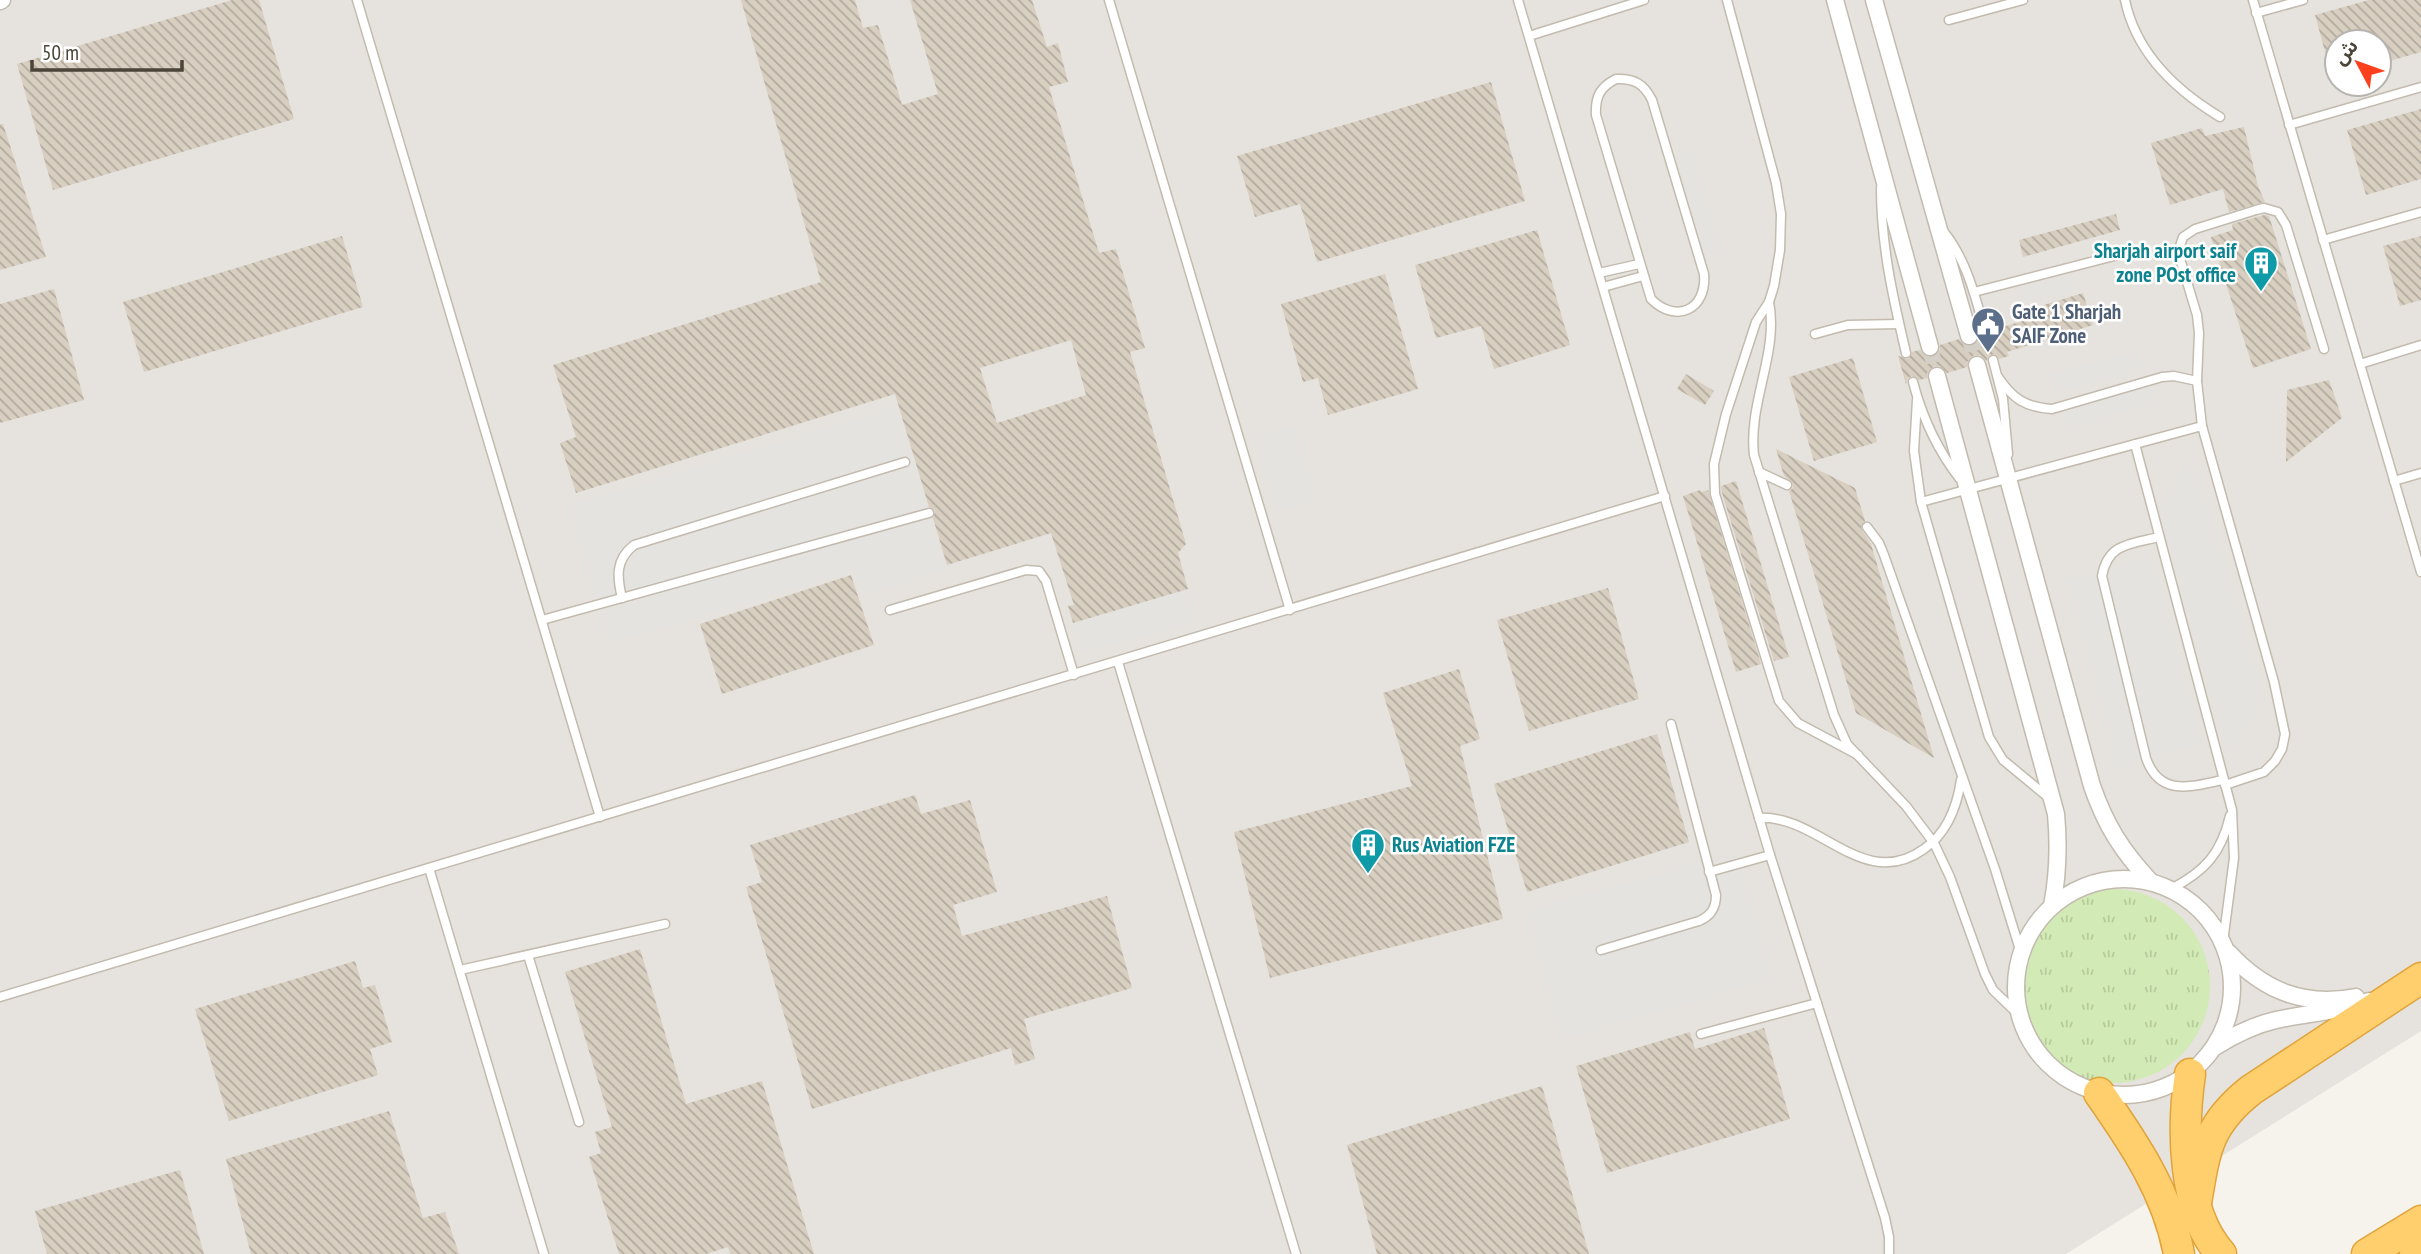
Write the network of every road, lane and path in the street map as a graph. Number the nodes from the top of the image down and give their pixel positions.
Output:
1 (357, 0) edge
2 (1109, 0) edge
3 (1518, 0) edge
4 (1644, 0) edge
5 (1727, 0) edge
6 (1835, 0) edge
7 (1874, 0) edge
8 (2023, 0) edge
9 (2125, 0) edge
10 (2253, 0) edge
11 (2303, 0) edge
12 (2256, 13) junction
13 (1949, 20) dead end
14 (1529, 36) junction
15 (2421, 87) edge
16 (2220, 117) dead end
17 (2290, 125) junction
18 (1881, 167) junction
19 (2421, 212) edge
20 (1937, 224) junction
21 (2323, 240) junction
22 (2122, 254) dead end
23 (1639, 264) junction
24 (1599, 273) junction
25 (1643, 276) junction
26 (1603, 287) junction
27 (1974, 292) junction
28 (1769, 302) junction
29 (1899, 324) junction
30 (1986, 331) dead end
31 (1815, 334) dead end
32 (1969, 336) tunnel mouth
33 (2421, 345) edge
34 (1930, 347) tunnel mouth
35 (2324, 349) dead end
36 (1906, 354) dead end
37 (1993, 360) dead end
38 (2360, 363) junction
39 (1977, 365) tunnel mouth
40 (1937, 376) tunnel mouth
41 (1998, 377) junction
42 (2197, 381) junction
43 (1913, 382) dead end
44 (1917, 400) junction
45 (2202, 426) junction
46 (2135, 444) junction
47 (905, 462) dead end
48 (1759, 472) junction
49 (2421, 472) edge
50 (2009, 478) junction
51 (2394, 481) junction
52 (1787, 485) dead end
53 (1968, 489) junction
54 (1665, 496) junction
55 (1921, 502) junction
56 (929, 513) dead end
57 (1867, 527) dead end
58 (2159, 537) junction
59 (2421, 572) edge
60 (622, 598) junction
61 (890, 610) dead end
62 (1290, 610) junction
63 (542, 620) junction
64 (1118, 662) junction
65 (1074, 675) junction
66 (1671, 724) dead end
67 (1857, 755) junction
68 (1962, 777) junction
69 (2224, 783) junction
70 (2051, 800) junction
71 (2232, 810) junction
72 (600, 817) junction
73 (1759, 818) junction
74 (1934, 843) junction
75 (1770, 855) junction
76 (429, 868) junction
77 (1709, 872) junction
78 (2150, 881) junction
79 (2171, 889) junction
80 (2052, 906) junction
81 (665, 924) dead end
82 (2225, 946) junction
83 (1601, 950) dead end
84 (2021, 953) junction
85 (528, 955) junction
86 (460, 970) junction
87 (2421, 978) edge
88 (2389, 991) junction
89 (0, 997) edge
90 (1817, 1003) junction
91 (2019, 1014) junction
92 (1701, 1034) dead end
93 (2215, 1047) junction
94 (2190, 1074) junction
95 (2099, 1093) junction
96 (579, 1122) dead end
97 (2196, 1203) junction
98 (2421, 1221) edge
99 (2421, 1251) edge
100 (544, 1254) edge
101 (1297, 1254) edge
102 (1889, 1254) edge
103 (2179, 1254) edge
104 (2221, 1254) edge
105 (2367, 1254) edge
106 (2415, 1254) edge

1 - 63 lane
2 - 62 lane
3 - 14 lane
4 - 14 lane
5 - 28 lane
6 - 18 street
7 - 20 street
8 - 13 lane
9 - 16 lane
10 - 12 lane
11 - 12 lane
12 - 17 lane
14 - 24 lane
15 - 17 lane
17 - 21 lane
18 - 29 lane
18 - 34 street
19 - 21 lane
20 - 27 lane
20 - 32 street
21 - 38 lane
22 - 27 lane
23 - 24 lane
23 - 25 lane
23 - 25 lane
24 - 26 lane
25 - 26 lane
26 - 54 lane
27 - 30 lane
28 - 48 lane
28 - 67 lane
29 - 31 lane
29 - 36 lane
33 - 38 lane
35 - 42 lane
37 - 41 lane
38 - 51 lane
39 - 50 street
40 - 53 street
41 - 42 lane
41 - 50 lane
42 - 45 lane
43 - 44 lane
44 - 53 lane
44 - 55 lane
45 - 46 lane
45 - 69 lane
46 - 50 lane
46 - 58 lane
47 - 60 lane
48 - 52 lane
48 - 67 lane
49 - 51 lane
50 - 53 lane
50 - 78 street
51 - 59 lane
53 - 55 lane
53 - 70 street
54 - 62 lane
54 - 73 lane
55 - 70 lane
56 - 60 lane
57 - 68 lane
58 - 69 lane
58 - 69 lane
60 - 63 lane
61 - 65 lane
62 - 64 lane
63 - 72 lane
64 - 65 lane
64 - 101 lane
65 - 72 lane
66 - 77 lane
67 - 74 lane
68 - 74 lane
68 - 84 lane
69 - 71 lane
70 - 80 street
71 - 79 lane
71 - 82 lane
72 - 76 lane
73 - 74 lane
73 - 75 lane
74 - 91 lane
75 - 77 lane
75 - 90 lane
76 - 86 lane
76 - 89 lane
77 - 83 lane
78 - 79 street
78 - 80 street
79 - 82 street
80 - 84 street
81 - 85 lane
82 - 88 street
82 - 93 street
84 - 91 street
85 - 86 lane
85 - 96 lane
86 - 100 lane
87 - 88 street
87 - 97 highway
88 - 93 street
90 - 92 lane
90 - 102 lane
91 - 95 street
93 - 94 street
94 - 95 street
94 - 97 highway
95 - 103 highway
97 - 104 highway
98 - 105 highway
99 - 106 highway

